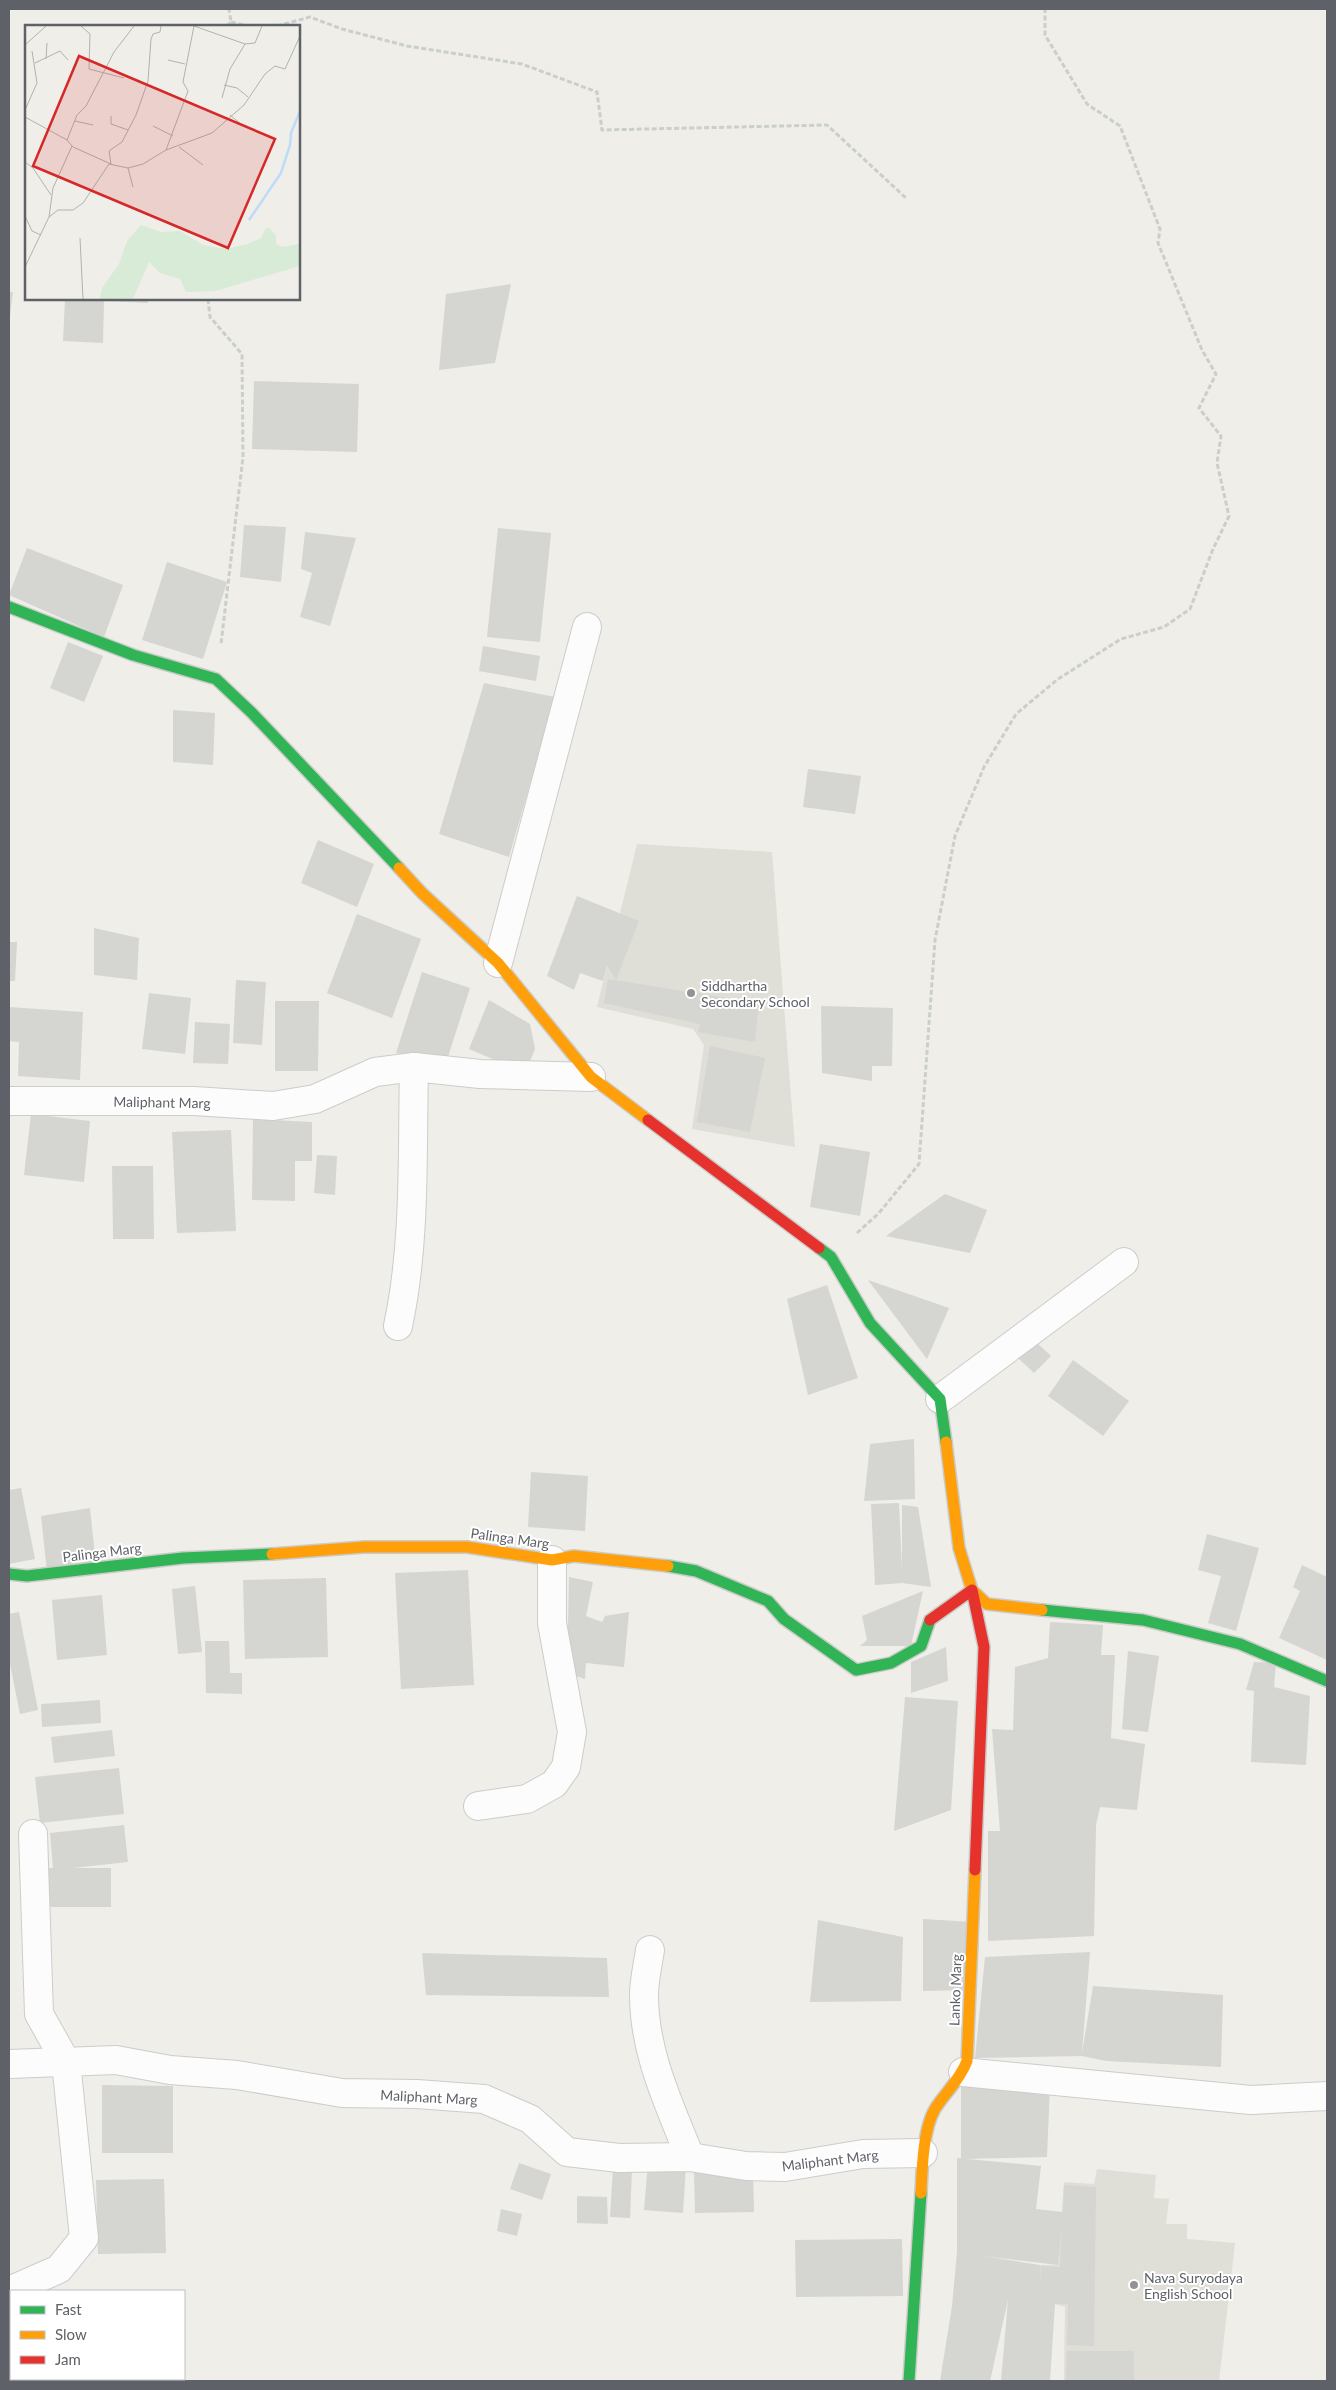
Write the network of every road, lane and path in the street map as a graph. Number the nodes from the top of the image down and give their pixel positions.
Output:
1 (228, 9) edge
2 (1045, 9) edge
3 (231, 22) junction
4 (227, 25) edge
5 (243, 25) edge
6 (281, 25) edge
7 (906, 198) dead end
8 (208, 300) edge
9 (9, 607) edge
10 (587, 627) dead end
11 (216, 679) junction
12 (498, 963) junction
13 (414, 1067) junction
14 (591, 1077) junction
15 (9, 1101) edge
16 (831, 1257) junction
17 (1124, 1262) dead end
18 (398, 1326) dead end
19 (940, 1399) junction
20 (552, 1560) junction
21 (9, 1574) edge
22 (972, 1590) junction
23 (1327, 1681) edge
24 (478, 1806) dead end
25 (33, 1834) dead end
26 (650, 1950) dead end
27 (66, 2062) junction
28 (9, 2064) edge
29 (963, 2072) junction
30 (1327, 2096) edge
31 (923, 2153) junction
32 (690, 2157) junction
33 (13, 2290) edge
34 (909, 2381) edge

1 - 3 path
2 - 16 path
3 - 4 path
3 - 5 path
6 - 7 path
8 - 11 path
9 - 11 street
10 - 12 street
11 - 12 street
12 - 14 street
13 - 14 street, Maliphant Marg
13 - 15 street, Maliphant Marg
13 - 18 street
14 - 16 street
16 - 19 street
17 - 19 street
19 - 22 street, Lanko Marg
20 - 21 street, Palinga Marg
20 - 22 street, Palinga Marg
20 - 24 street
22 - 23 street
22 - 29 street, Lanko Marg
25 - 27 street
26 - 32 street
27 - 28 street, Maliphant Marg
27 - 32 street, Maliphant Marg
27 - 33 street
29 - 30 street
29 - 31 street, Lanko Marg
31 - 32 street, Maliphant Marg
31 - 34 street, Lanko Marg

